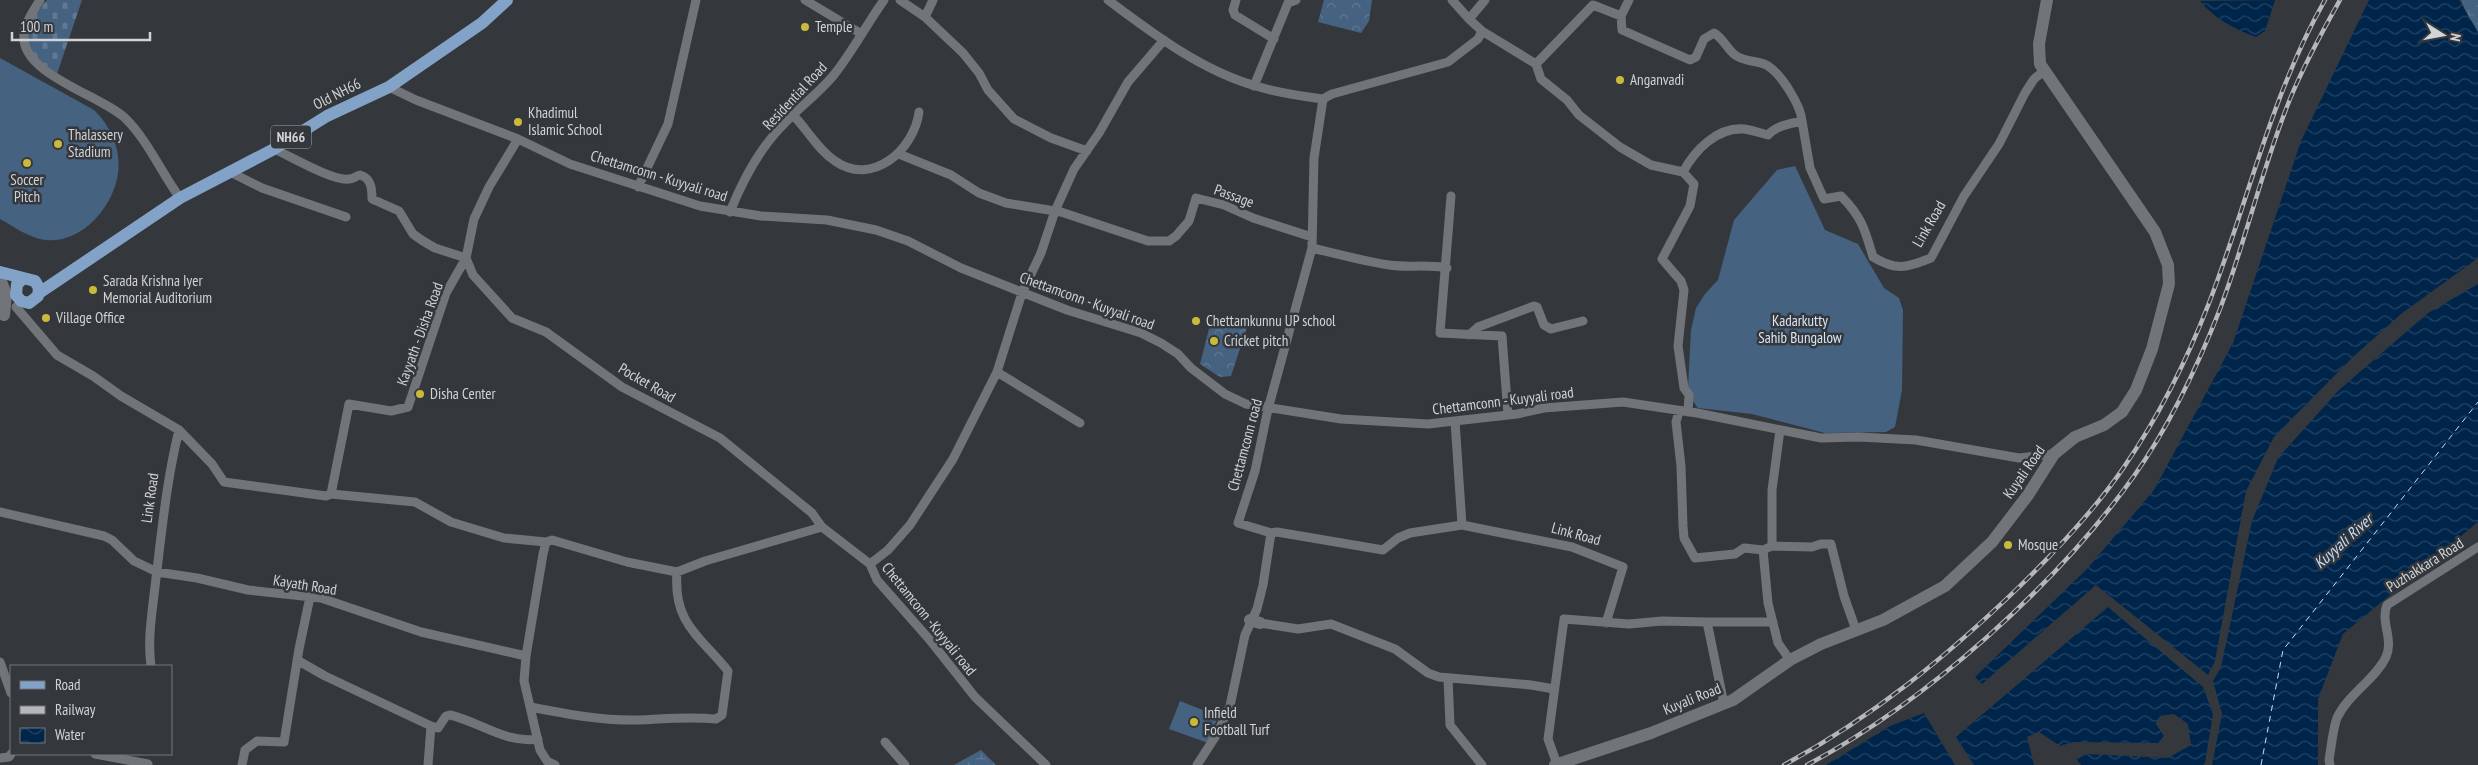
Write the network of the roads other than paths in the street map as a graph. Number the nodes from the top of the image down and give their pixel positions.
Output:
1 (40, 0) edge
2 (507, 0) edge
3 (696, 0) edge
4 (805, 0) edge
5 (884, 0) edge
6 (900, 0) edge
7 (933, 0) edge
8 (1108, 0) edge
9 (1236, 0) edge
10 (1296, 0) edge
11 (1452, 0) edge
12 (1485, 0) edge
13 (1628, 0) edge
14 (2047, 0) edge
15 (1621, 16) junction
16 (925, 17) junction
17 (1469, 19) junction
18 (1482, 31) junction
19 (860, 33) junction
20 (1274, 39) junction
21 (1164, 40) junction
22 (1536, 64) junction
23 (2044, 72) junction
24 (1254, 86) junction
25 (389, 87) junction
26 (1323, 99) junction
27 (919, 112) dead end
28 (793, 115) junction
29 (1802, 122) junction
30 (518, 139) junction
31 (274, 148) junction
32 (1087, 150) junction
33 (899, 154) junction
34 (230, 172) junction
35 (1683, 172) junction
36 (638, 187) junction
37 (1451, 196) dead end
38 (180, 198) junction
39 (1055, 211) junction
40 (730, 212) junction
41 (346, 217) dead end
42 (1312, 237) junction
43 (1312, 248) junction
44 (466, 258) junction
45 (1446, 268) junction
46 (72, 270) junction
47 (0, 276) edge
48 (24, 282) junction
49 (39, 293) junction
50 (1022, 293) junction
51 (20, 305) junction
52 (2, 316) edge
53 (1583, 321) dead end
54 (1469, 335) junction
55 (997, 372) junction
56 (1268, 409) junction
57 (1683, 411) junction
58 (1508, 415) junction
59 (1455, 421) junction
60 (1080, 423) dead end
61 (179, 430) junction
62 (1780, 430) junction
63 (2054, 454) junction
64 (331, 494) junction
65 (0, 512) edge
66 (1462, 526) junction
67 (822, 527) junction
68 (1270, 533) junction
69 (546, 542) junction
70 (2478, 547) edge
71 (1768, 548) junction
72 (870, 564) junction
73 (157, 572) junction
74 (677, 572) junction
75 (310, 597) junction
76 (1255, 622) junction
77 (1707, 622) junction
78 (1773, 622) junction
79 (1606, 623) junction
80 (1856, 630) junction
81 (526, 656) junction
82 (297, 660) junction
83 (1790, 660) junction
84 (0, 662) edge
85 (151, 665) edge
86 (1448, 678) junction
87 (10, 690) edge
88 (1554, 690) junction
89 (1724, 704) junction
90 (531, 707) junction
91 (430, 726) junction
92 (538, 738) junction
93 (885, 742) dead end
94 (100, 755) edge
95 (148, 764) edge
96 (242, 765) edge
97 (428, 765) edge
98 (555, 765) edge
99 (905, 765) edge
100 (1046, 765) edge
101 (1197, 765) edge
102 (1482, 765) edge
103 (1556, 765) edge
104 (2330, 765) edge

1 - 38 street
2 - 25 main road, Old NH66 / NH66
3 - 36 street
4 - 19 street
5 - 19 street, Residential Road
6 - 16 street
7 - 16 street
8 - 21 street
9 - 20 street
10 - 20 street
11 - 17 street
12 - 17 street
13 - 15 street
14 - 23 main road, Kuyali Road
15 - 22 street
15 - 29 street
16 - 32 street
17 - 18 street
18 - 22 street
18 - 26 street
19 - 28 street, Residential Road
20 - 24 street
21 - 24 street
21 - 32 street, Chettamconn -Kuyyali road
22 - 35 street
23 - 29 street, Link Road
23 - 63 main road, Kuyali Road
24 - 26 street
25 - 30 street, Chettamconn - Kuyyali road
25 - 31 main road, Old NH66 / NH66
26 - 42 street, Chettamconn road
27 - 33 street
28 - 33 street
28 - 40 street, Residential Road
29 - 35 street
30 - 36 street, Chettamconn - Kuyyali road
30 - 44 street, Kayyath - Disha Road
31 - 34 main road, Old NH66 / NH66
31 - 44 street
32 - 39 street, Chettamconn -Kuyyali road
33 - 39 street
34 - 38 main road, Old NH66 / NH66
34 - 41 street
35 - 57 street
36 - 40 street, Chettamconn - Kuyyali road
37 - 45 street
38 - 46 main road, Old NH66 / NH66
39 - 42 street, Passage
39 - 50 street, Chettamconn -Kuyyali road
40 - 50 street, Chettamconn - Kuyyali road
42 - 43 street, Chettamconn road
43 - 45 street
43 - 56 street, Chettamconn road
44 - 64 street, Kayyath - Disha Road
44 - 67 street, Pocket Road
45 - 54 street
46 - 48 main road, Old NH66 / NH66
46 - 49 main road, Old NH66 / NH66
47 - 48 main road
47 - 52 main road
48 - 49 main road
48 - 51 main road
49 - 51 main road, Old NH66 / NH66
50 - 55 street, Chettamconn -Kuyyali road
50 - 56 street, Chettamconn - Kuyyali road
51 - 52 main road
51 - 61 street
53 - 54 street
54 - 58 street
55 - 60 street
55 - 72 street, Chettamconn -Kuyyali road
56 - 59 street, Chettamconn - Kuyyali road
56 - 68 street, Chettamconn road
57 - 58 street, Chettamconn - Kuyyali road
57 - 62 street, Chettamconn - Kuyyali road
57 - 71 street
58 - 59 street, Chettamconn - Kuyyali road
59 - 66 street
61 - 64 street
61 - 73 street, Link Road
62 - 63 street, Chettamconn - Kuyyali road
62 - 71 street
63 - 80 main road, Kuyali Road
64 - 69 street
65 - 73 street, Kayath Road
66 - 68 street, Link Road
66 - 79 street, Link Road
67 - 72 street, Pocket Road
67 - 74 street
68 - 76 street
69 - 74 street
69 - 81 street
70 - 104 street, Puzhakkara Road
71 - 78 street
71 - 80 street
72 - 100 street, Chettamconn -Kuyyali road
73 - 75 street, Kayath Road
73 - 85 street, Link Road
74 - 90 street
75 - 81 street, Kayath Road
75 - 82 street
76 - 86 street
76 - 101 street
77 - 78 street
77 - 79 street
77 - 89 street
78 - 83 street
79 - 88 street
80 - 83 main road, Kuyali Road
81 - 90 street
82 - 91 street
82 - 96 street
83 - 89 main road, Kuyali Road
84 - 87 street
86 - 88 street
86 - 102 street
88 - 103 street
89 - 103 main road, Kuyali Road
90 - 92 street
91 - 92 street
91 - 97 street
92 - 98 street
93 - 99 street
94 - 95 street

